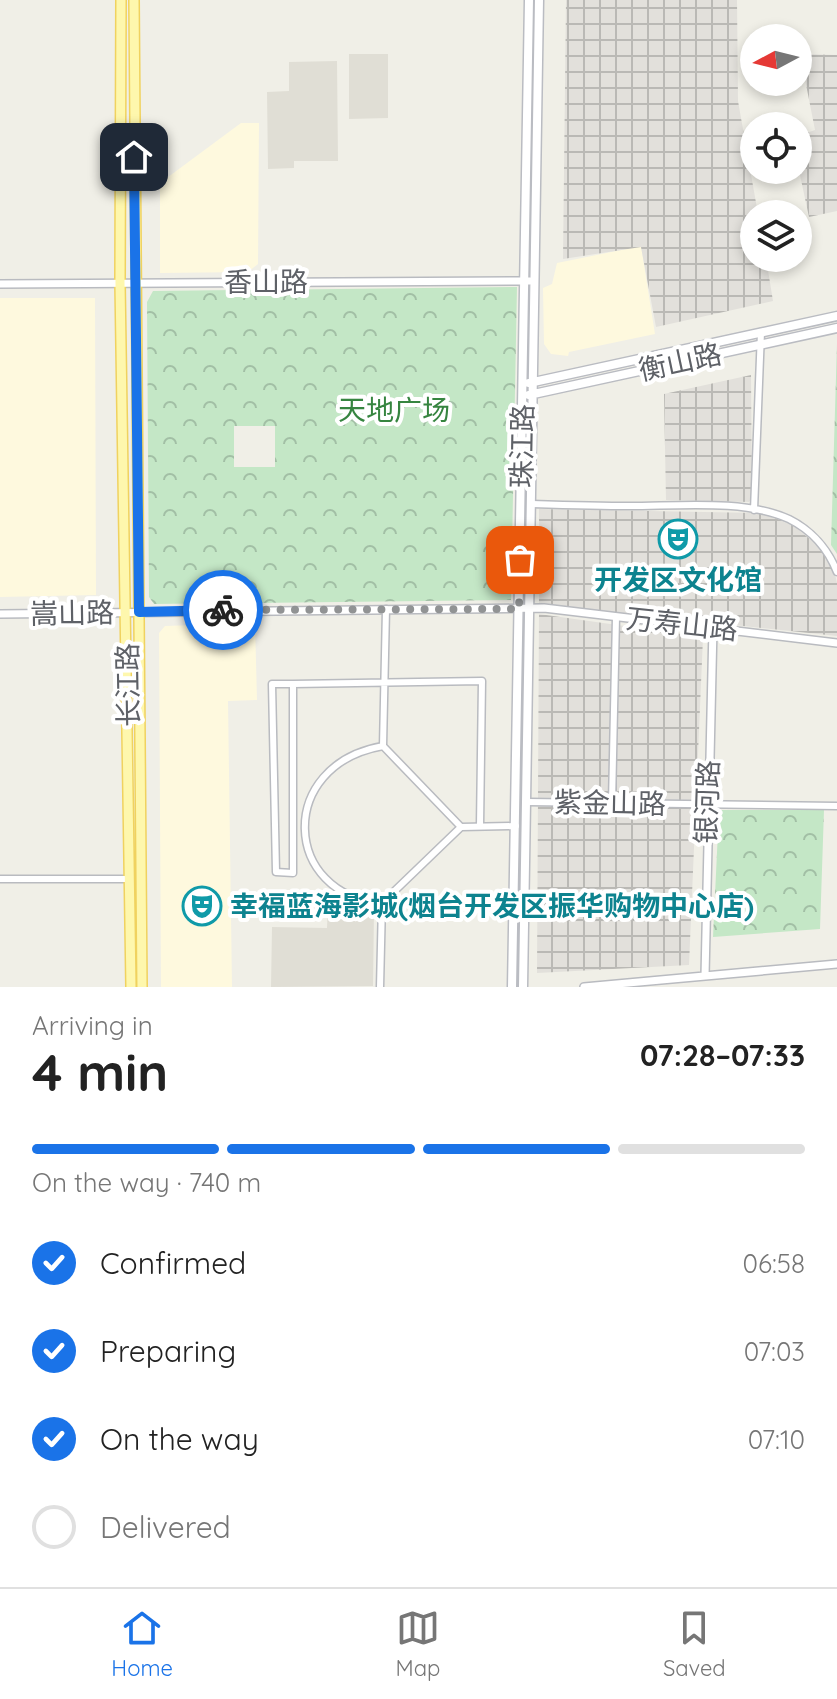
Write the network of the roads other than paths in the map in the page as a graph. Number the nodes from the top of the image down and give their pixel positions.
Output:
1 (121, 0) edge
2 (134, 0) edge
3 (529, 0) edge
4 (539, 0) edge
5 (528, 281) junction
6 (120, 283) junction
7 (134, 283) junction
8 (0, 284) edge
9 (837, 316) edge
10 (837, 328) edge
11 (761, 332) junction
12 (761, 344) junction
13 (527, 383) junction
14 (528, 395) junction
15 (532, 504) junction
16 (754, 510) junction
17 (837, 572) edge
18 (386, 609) junction
19 (523, 609) junction
20 (127, 612) junction
21 (139, 612) junction
22 (0, 614) edge
23 (616, 617) junction
24 (713, 627) junction
25 (837, 643) edge
26 (385, 682) junction
27 (293, 684) junction
28 (383, 746) junction
29 (527, 802) junction
30 (612, 803) junction
31 (707, 803) junction
32 (837, 806) edge
33 (480, 826) junction
34 (516, 826) junction
35 (461, 827) junction
36 (0, 879) edge
37 (130, 879) junction
38 (382, 903) junction
39 (837, 963) edge
40 (705, 976) junction
41 (131, 987) edge
42 (142, 987) edge
43 (380, 987) edge
44 (512, 987) edge
45 (523, 987) edge
46 (584, 987) edge

1 - 6 main road, 长江路
2 - 7 main road, 长江路
3 - 5 main road
4 - 5 main road
5 - 7 street, 香山路
5 - 13 main road
6 - 7 street, 香山路
6 - 8 street, 香山路
6 - 20 main road, 长江路
7 - 21 main road, 长江路
9 - 11 main road, 衡山路
10 - 12 main road, 衡山路
11 - 12 street
11 - 13 main road, 衡山路
12 - 14 main road, 衡山路
12 - 16 street
13 - 14 main road
14 - 15 main road
14 - 19 main road, 珠江路
15 - 16 street
15 - 19 main road
16 - 17 street
18 - 19 street, 嵩山路
18 - 21 street, 嵩山路
18 - 26 street
19 - 23 street, 万寿山路
19 - 29 main road
19 - 34 main road, 珠江路
20 - 21 street, 嵩山路
20 - 22 street, 嵩山路
20 - 37 main road, 长江路
21 - 42 main road, 长江路
23 - 24 street, 万寿山路
23 - 30 street
24 - 25 street, 万寿山路
24 - 31 street, 银河路
26 - 27 street
26 - 28 street
26 - 33 street
27 - 27 street
28 - 35 street
28 - 38 street
29 - 30 street, 紫金山路
29 - 45 main road
30 - 31 street, 紫金山路
31 - 32 street, 紫金山路
31 - 40 street, 银河路
33 - 34 street
33 - 35 street
34 - 44 main road, 珠江路
35 - 38 street
36 - 37 street
37 - 41 main road, 长江路
38 - 43 street
39 - 40 street
40 - 46 street

